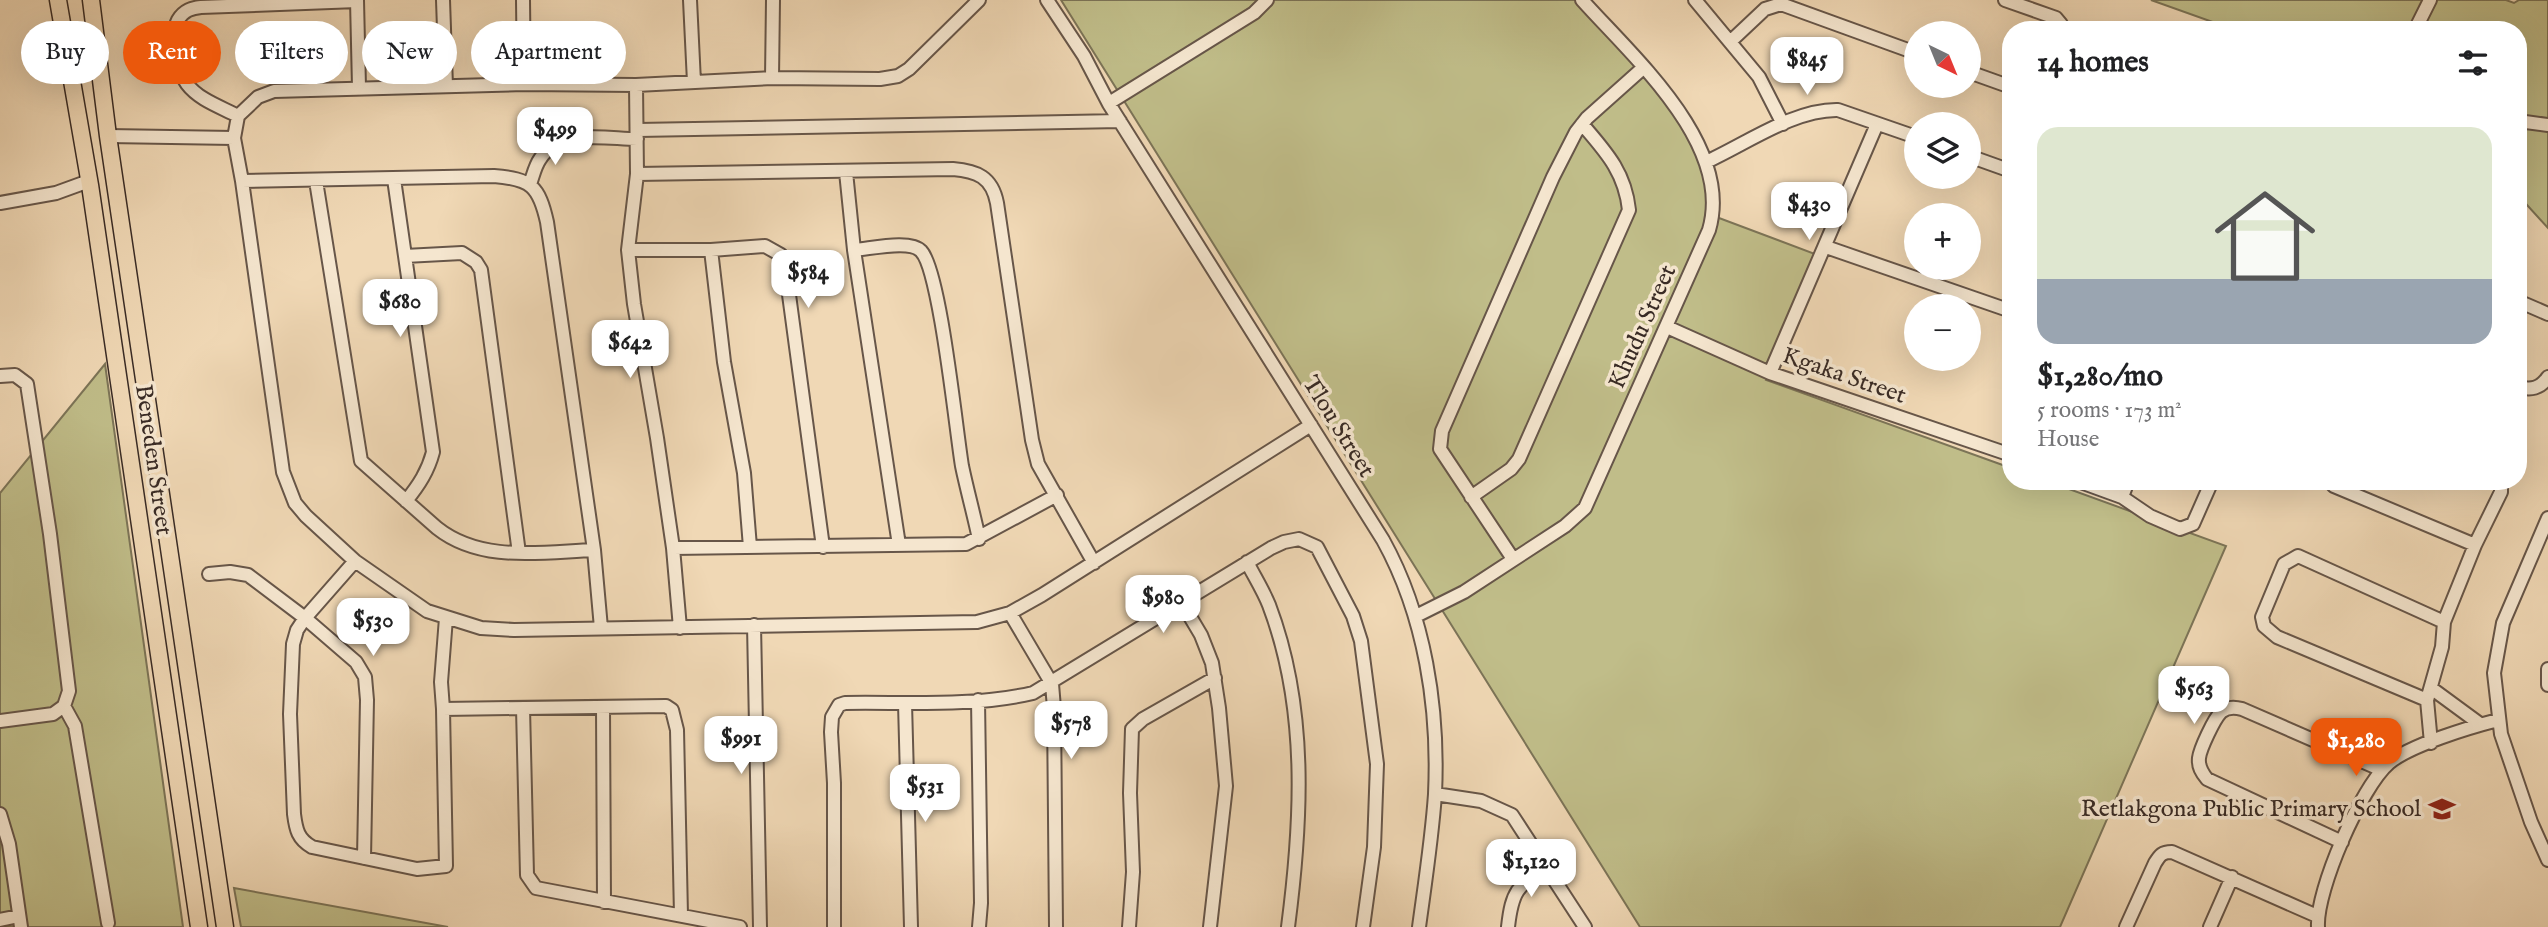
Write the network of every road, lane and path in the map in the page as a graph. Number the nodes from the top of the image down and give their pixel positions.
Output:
1 (58, 0) edge
2 (92, 0) edge
3 (357, 0) edge
4 (443, 0) edge
5 (523, 0) edge
6 (690, 0) edge
7 (773, 0) edge
8 (979, 0) edge
9 (1046, 0) edge
10 (1267, 0) edge
11 (1582, 0) edge
12 (1695, 0) edge
13 (2005, 0) edge
14 (2430, 0) edge
15 (523, 21) edge
16 (2058, 21) edge
17 (2420, 21) edge
18 (1731, 41) junction
19 (1904, 49) edge
20 (1643, 68) junction
21 (1981, 76) edge
22 (772, 78) junction
23 (694, 82) junction
24 (524, 84) joint
25 (2002, 84) edge
26 (636, 85) junction
27 (446, 86) junction
28 (359, 87) junction
29 (1108, 103) junction
30 (238, 116) junction
31 (1120, 121) junction
32 (2527, 122) edge
33 (1582, 124) junction
34 (1783, 124) junction
35 (1877, 124) junction
36 (2548, 125) edge
37 (1904, 133) edge
38 (637, 135) junction
39 (108, 136) junction
40 (234, 138) junction
41 (1981, 160) edge
42 (1706, 162) junction
43 (2002, 168) edge
44 (846, 172) junction
45 (637, 174) junction
46 (394, 178) junction
47 (89, 181) junction
48 (242, 181) junction
49 (316, 181) junction
50 (530, 184) junction
51 (0, 203) edge
52 (1826, 247) junction
53 (628, 250) junction
54 (711, 250) junction
55 (854, 250) junction
56 (405, 256) junction
57 (2527, 305) edge
58 (2002, 308) edge
59 (2548, 314) edge
60 (1667, 327) junction
61 (1770, 373) junction
62 (0, 376) edge
63 (2548, 377) edge
64 (2527, 387) edge
65 (1311, 425) junction
66 (2002, 452) edge
67 (2103, 490) edge
68 (2125, 490) edge
69 (2208, 490) edge
70 (2344, 490) edge
71 (2501, 490) edge
72 (1057, 495) junction
73 (1471, 497) junction
74 (2122, 497) junction
75 (407, 501) junction
76 (2548, 518) edge
77 (979, 539) junction
78 (899, 545) junction
79 (2475, 545) junction
80 (750, 547) junction
81 (823, 547) junction
82 (673, 548) junction
83 (594, 550) junction
84 (519, 553) junction
85 (1513, 559) junction
86 (355, 561) junction
87 (1247, 562) junction
88 (1094, 564) junction
89 (209, 575) dead end
90 (1182, 603) junction
91 (1010, 613) junction
92 (1416, 616) junction
93 (305, 618) junction
94 (446, 618) junction
95 (2444, 622) junction
96 (754, 625) junction
97 (601, 628) junction
98 (680, 628) junction
99 (2548, 669) edge
100 (1215, 678) junction
101 (1052, 684) junction
102 (2548, 685) edge
103 (2429, 694) junction
104 (978, 700) junction
105 (905, 703) junction
106 (64, 706) junction
107 (603, 707) junction
108 (523, 708) junction
109 (443, 709) junction
110 (2498, 720) junction
111 (0, 721) edge
112 (2480, 724) junction
113 (2431, 743) junction
114 (2382, 770) junction
115 (1434, 794) junction
116 (0, 814) edge
117 (2342, 842) junction
118 (364, 858) junction
119 (2548, 860) edge
120 (1546, 866) junction
121 (2232, 877) junction
122 (604, 902) junction
123 (681, 915) junction
124 (0, 920) edge
125 (2318, 921) edge
126 (20, 922) edge
127 (108, 923) dead end
128 (199, 927) edge
129 (225, 927) edge
130 (740, 927) edge
131 (760, 927) edge
132 (834, 927) edge
133 (911, 927) edge
134 (979, 927) edge
135 (1056, 927) edge
136 (1129, 927) edge
137 (1210, 927) edge
138 (1288, 927) edge
139 (1363, 927) edge
140 (1419, 927) edge
141 (1508, 927) edge
142 (1585, 927) edge
143 (2126, 927) edge
144 (2210, 927) edge

1 - 47 main road, Beneden Street
2 - 39 main road, Beneden Street
3 - 28 street
3 - 30 street
4 - 27 street
5 - 15 street
6 - 23 street
7 - 22 street
8 - 22 street
9 - 29 street, Tlou Street
10 - 29 street
11 - 20 street, Khudu Street
12 - 18 street
13 - 16 street
14 - 17 street
18 - 19 street
18 - 34 street
20 - 33 street
20 - 42 street, Khudu Street
21 - 25 street
22 - 23 street
23 - 26 street
24 - 26 street
24 - 27 street
26 - 38 street
27 - 28 street
28 - 30 street
29 - 31 street, Tlou Street
30 - 40 street
31 - 38 street
31 - 65 street, Tlou Street
32 - 36 street
33 - 73 street
33 - 73 street
34 - 35 street
34 - 42 street
35 - 37 street
35 - 52 street
38 - 45 street
38 - 50 street
39 - 40 street
39 - 129 main road, Beneden Street
40 - 48 street
41 - 43 street
42 - 60 street, Khudu Street
44 - 45 street
44 - 55 street
44 - 72 street
45 - 53 street
46 - 49 street
46 - 50 street
46 - 56 street
47 - 51 street
47 - 128 main road, Beneden Street
48 - 49 street
48 - 86 street
49 - 75 street
50 - 83 street
52 - 58 street
52 - 61 street
53 - 54 street
53 - 82 street
54 - 80 street
54 - 81 street
55 - 77 street
55 - 78 street
56 - 75 street
56 - 84 street
57 - 59 street
60 - 61 street, Kgaka Street
60 - 85 street, Khudu Street
61 - 66 street, Kgaka Street
62 - 106 street
63 - 64 street
65 - 88 street
65 - 92 street, Tlou Street
67 - 74 street
68 - 74 street
69 - 74 street
70 - 79 street
71 - 79 street
72 - 77 street
72 - 88 street
73 - 85 street
75 - 84 street
76 - 110 street
77 - 78 street
78 - 81 street
79 - 95 street
80 - 81 street
80 - 82 street
82 - 98 street
83 - 84 street
83 - 97 street
85 - 92 street, Khudu Street
86 - 93 street
86 - 94 street
87 - 90 street
87 - 138 street
87 - 139 street
88 - 91 street
89 - 93 street
90 - 100 street
90 - 101 street
91 - 96 street
91 - 101 street
92 - 115 street, Tlou Street
93 - 118 street
93 - 118 street
94 - 97 street
94 - 109 street
95 - 103 street
95 - 103 street
96 - 98 street
96 - 131 street
97 - 98 street
99 - 102 street
100 - 136 street
100 - 137 street
101 - 104 street
101 - 135 street
103 - 112 street
103 - 113 street
104 - 105 street
104 - 134 street
105 - 132 street
105 - 133 street
106 - 111 street
106 - 127 street
107 - 108 street
107 - 122 street
107 - 123 street
108 - 109 street
108 - 122 street
109 - 118 street
110 - 112 street
110 - 119 street
112 - 113 street
113 - 114 street
114 - 117 street
114 - 117 street
115 - 120 street
115 - 140 street, Tlou Street
116 - 126 street
117 - 125 street
120 - 141 street
120 - 142 street
121 - 125 street
121 - 143 street
121 - 144 street
122 - 123 street
123 - 130 street
124 - 126 street

